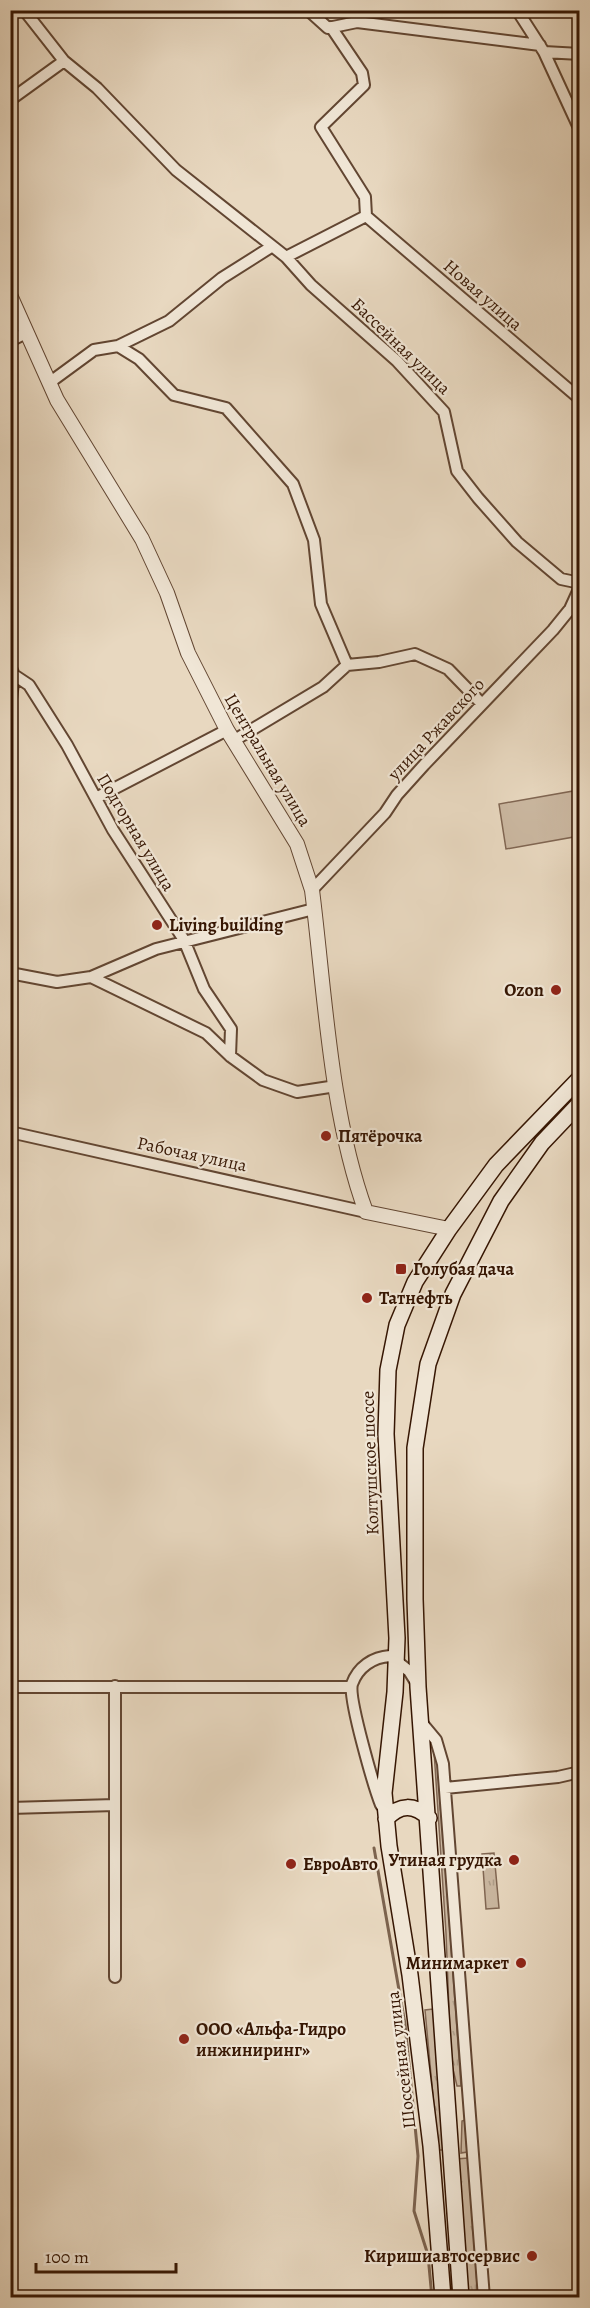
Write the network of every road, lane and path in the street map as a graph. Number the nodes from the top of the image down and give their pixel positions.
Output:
1 (24, 10) edge
2 (308, 10) edge
3 (518, 10) edge
4 (331, 27) junction
5 (542, 48) junction
6 (579, 54) edge
7 (64, 61) junction
8 (10, 100) edge
9 (579, 130) edge
10 (366, 216) junction
11 (271, 248) junction
12 (286, 257) junction
13 (10, 295) edge
14 (26, 333) junction
15 (10, 340) edge
16 (118, 346) junction
17 (49, 383) junction
18 (579, 399) edge
19 (579, 585) edge
20 (346, 664) junction
21 (12, 670) edge
22 (482, 703) junction
23 (10, 706) edge
24 (230, 736) junction
25 (10, 754) edge
26 (96, 798) junction
27 (10, 869) edge
28 (312, 890) junction
29 (314, 909) junction
30 (184, 940) junction
31 (10, 973) edge
32 (91, 977) junction
33 (230, 1056) junction
34 (579, 1078) edge
35 (336, 1086) junction
36 (579, 1103) edge
37 (10, 1132) edge
38 (366, 1212) junction
39 (449, 1229) junction
40 (396, 1658) junction
41 (115, 1686) junction
42 (10, 1687) edge
43 (351, 1687) junction
44 (418, 1687) junction
45 (422, 1722) junction
46 (579, 1772) edge
47 (445, 1788) junction
48 (115, 1805) junction
49 (10, 1808) edge
50 (429, 1818) junction
51 (386, 1819) junction
52 (115, 1977) dead end
53 (443, 2298) edge
54 (460, 2298) edge
55 (484, 2298) edge

1 - 7 street, Бассейная улица
2 - 4 street
3 - 5 street
4 - 5 street
4 - 10 street
5 - 6 street
5 - 9 street
7 - 8 street
7 - 11 street, Бассейная улица
10 - 12 street
10 - 18 street, Новая улица
11 - 12 street, Бассейная улица
11 - 16 street
12 - 19 street, Бассейная улица
13 - 14 street, Центральная улица
14 - 15 street
14 - 17 street, Центральная улица
16 - 17 street
16 - 20 street
17 - 24 street, Центральная улица
19 - 22 street, улица Ржавского
20 - 22 street
20 - 24 street
21 - 23 street
21 - 26 street, Подгорная улица
22 - 28 street, улица Ржавского
24 - 26 street
24 - 28 street, Центральная улица
25 - 27 street
26 - 30 street, Подгорная улица
28 - 29 street, Центральная улица
29 - 30 street
29 - 35 street, Центральная улица
30 - 32 street
30 - 33 street, Подгорная улица
31 - 32 street
32 - 33 street
33 - 35 street
34 - 39 main road, Колтушское шоссе
35 - 38 street, Центральная улица
36 - 44 main road
37 - 38 street, Рабочая улица
38 - 39 street
39 - 40 main road, Колтушское шоссе
40 - 43 street
40 - 44 street
40 - 51 main road, Колтушское шоссе
41 - 42 street
41 - 43 street
41 - 48 street
43 - 51 street
44 - 45 main road
45 - 47 street
45 - 50 main road
46 - 47 street
47 - 55 street
48 - 49 street
48 - 52 street
50 - 51 main road
50 - 54 main road
51 - 53 main road, Шоссейная улица

